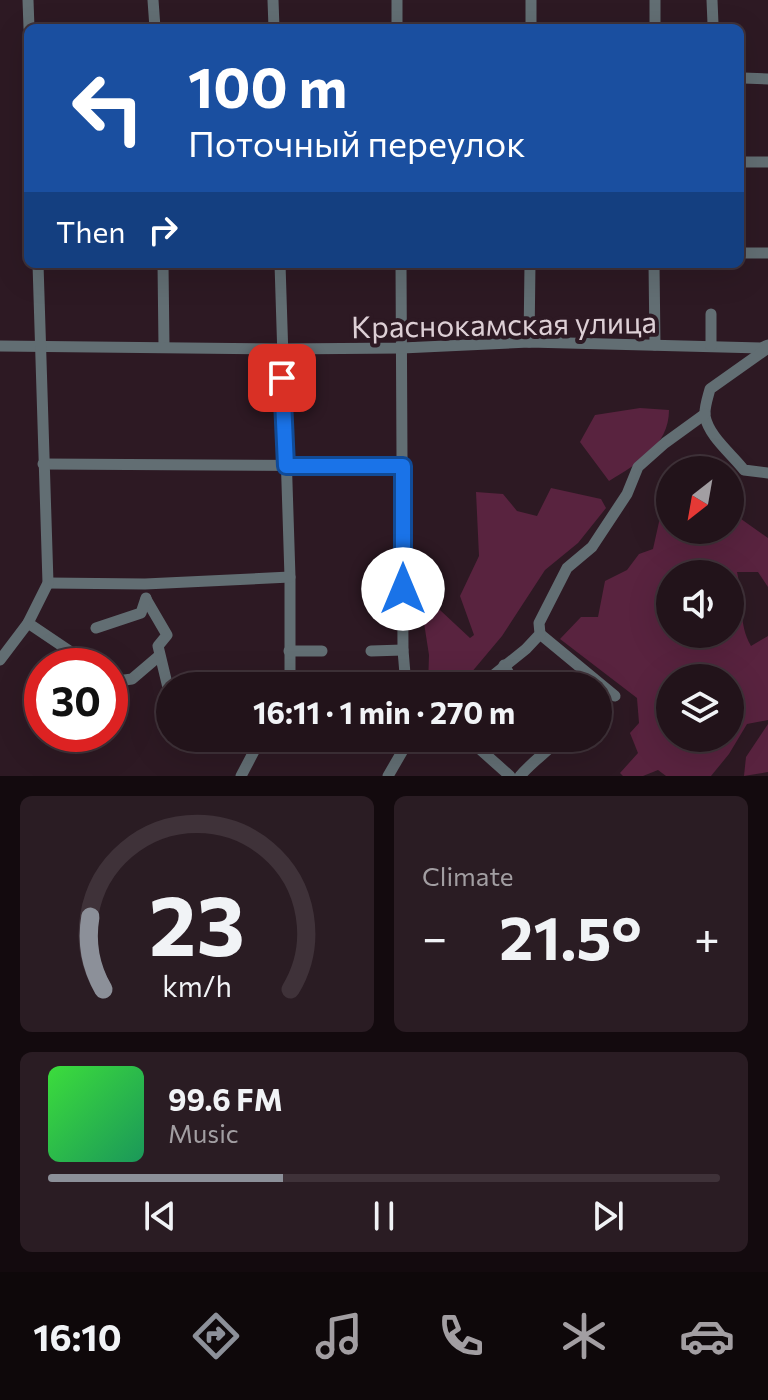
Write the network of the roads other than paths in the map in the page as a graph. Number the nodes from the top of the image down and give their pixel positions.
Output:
1 (28, 0) edge
2 (153, 0) edge
3 (273, 0) edge
4 (397, 0) edge
5 (531, 0) edge
6 (655, 0) edge
7 (712, 0) edge
8 (29, 24) edge
9 (155, 24) edge
10 (274, 24) edge
11 (397, 24) edge
12 (531, 24) edge
13 (655, 24) edge
14 (713, 24) dead end
15 (744, 78) edge
16 (768, 79) edge
17 (744, 162) edge
18 (768, 162) edge
19 (744, 253) edge
20 (768, 253) edge
21 (38, 268) edge
22 (163, 268) edge
23 (280, 268) edge
24 (401, 268) edge
25 (530, 268) edge
26 (654, 268) edge
27 (711, 314) dead end
28 (529, 342) junction
29 (655, 345) junction
30 (0, 346) edge
31 (42, 346) junction
32 (711, 346) junction
33 (768, 346) edge
34 (164, 347) junction
35 (402, 348) junction
36 (281, 349) junction
37 (705, 414) junction
38 (43, 464) junction
39 (286, 466) junction
40 (403, 466) junction
41 (768, 473) edge
42 (290, 577) junction
43 (48, 583) junction
44 (145, 584) junction
45 (146, 599) junction
46 (28, 623) junction
47 (96, 628) dead end
48 (540, 634) junction
49 (65, 648) edge
50 (403, 650) junction
51 (289, 651) junction
52 (322, 651) dead end
53 (371, 651) dead end
54 (159, 656) junction
55 (0, 660) edge
56 (504, 665) junction
57 (163, 672) edge
58 (290, 672) edge
59 (405, 672) edge
60 (496, 672) edge
61 (508, 672) edge
62 (128, 680) edge
63 (615, 696) dead end
64 (254, 752) edge
65 (402, 752) edge
66 (483, 752) edge
67 (547, 752) edge
68 (241, 776) edge
69 (388, 776) edge
70 (510, 776) edge
71 (520, 776) edge

1 - 8 street
2 - 9 street
3 - 10 street
4 - 11 street
5 - 12 street
6 - 13 street
7 - 14 street
15 - 16 street
17 - 18 street
19 - 20 street
21 - 31 street
22 - 34 street
23 - 36 street
24 - 35 street
25 - 28 street
26 - 29 street
27 - 32 street
28 - 29 street, Краснокамская улица
28 - 35 street, Краснокамская улица
29 - 32 street, Краснокамская улица
30 - 31 street, Краснокамская улица
31 - 34 street, Краснокамская улица
31 - 38 street
32 - 33 street, Краснокамская улица
33 - 37 street
34 - 36 street, Краснокамская улица
35 - 36 street, Краснокамская улица
35 - 40 street
36 - 39 street
37 - 41 street
37 - 48 street
38 - 39 street
38 - 43 street
39 - 40 street
39 - 42 street
40 - 50 street
42 - 44 street
42 - 51 street
43 - 44 street
43 - 46 street
44 - 45 street
45 - 47 street
45 - 54 street
46 - 49 street
46 - 55 street
48 - 56 street
48 - 63 street
50 - 53 street
50 - 59 street
51 - 52 street
51 - 58 street
54 - 57 street
54 - 62 street
56 - 60 street
56 - 61 street
64 - 68 street
65 - 69 street
66 - 70 street
67 - 71 street

